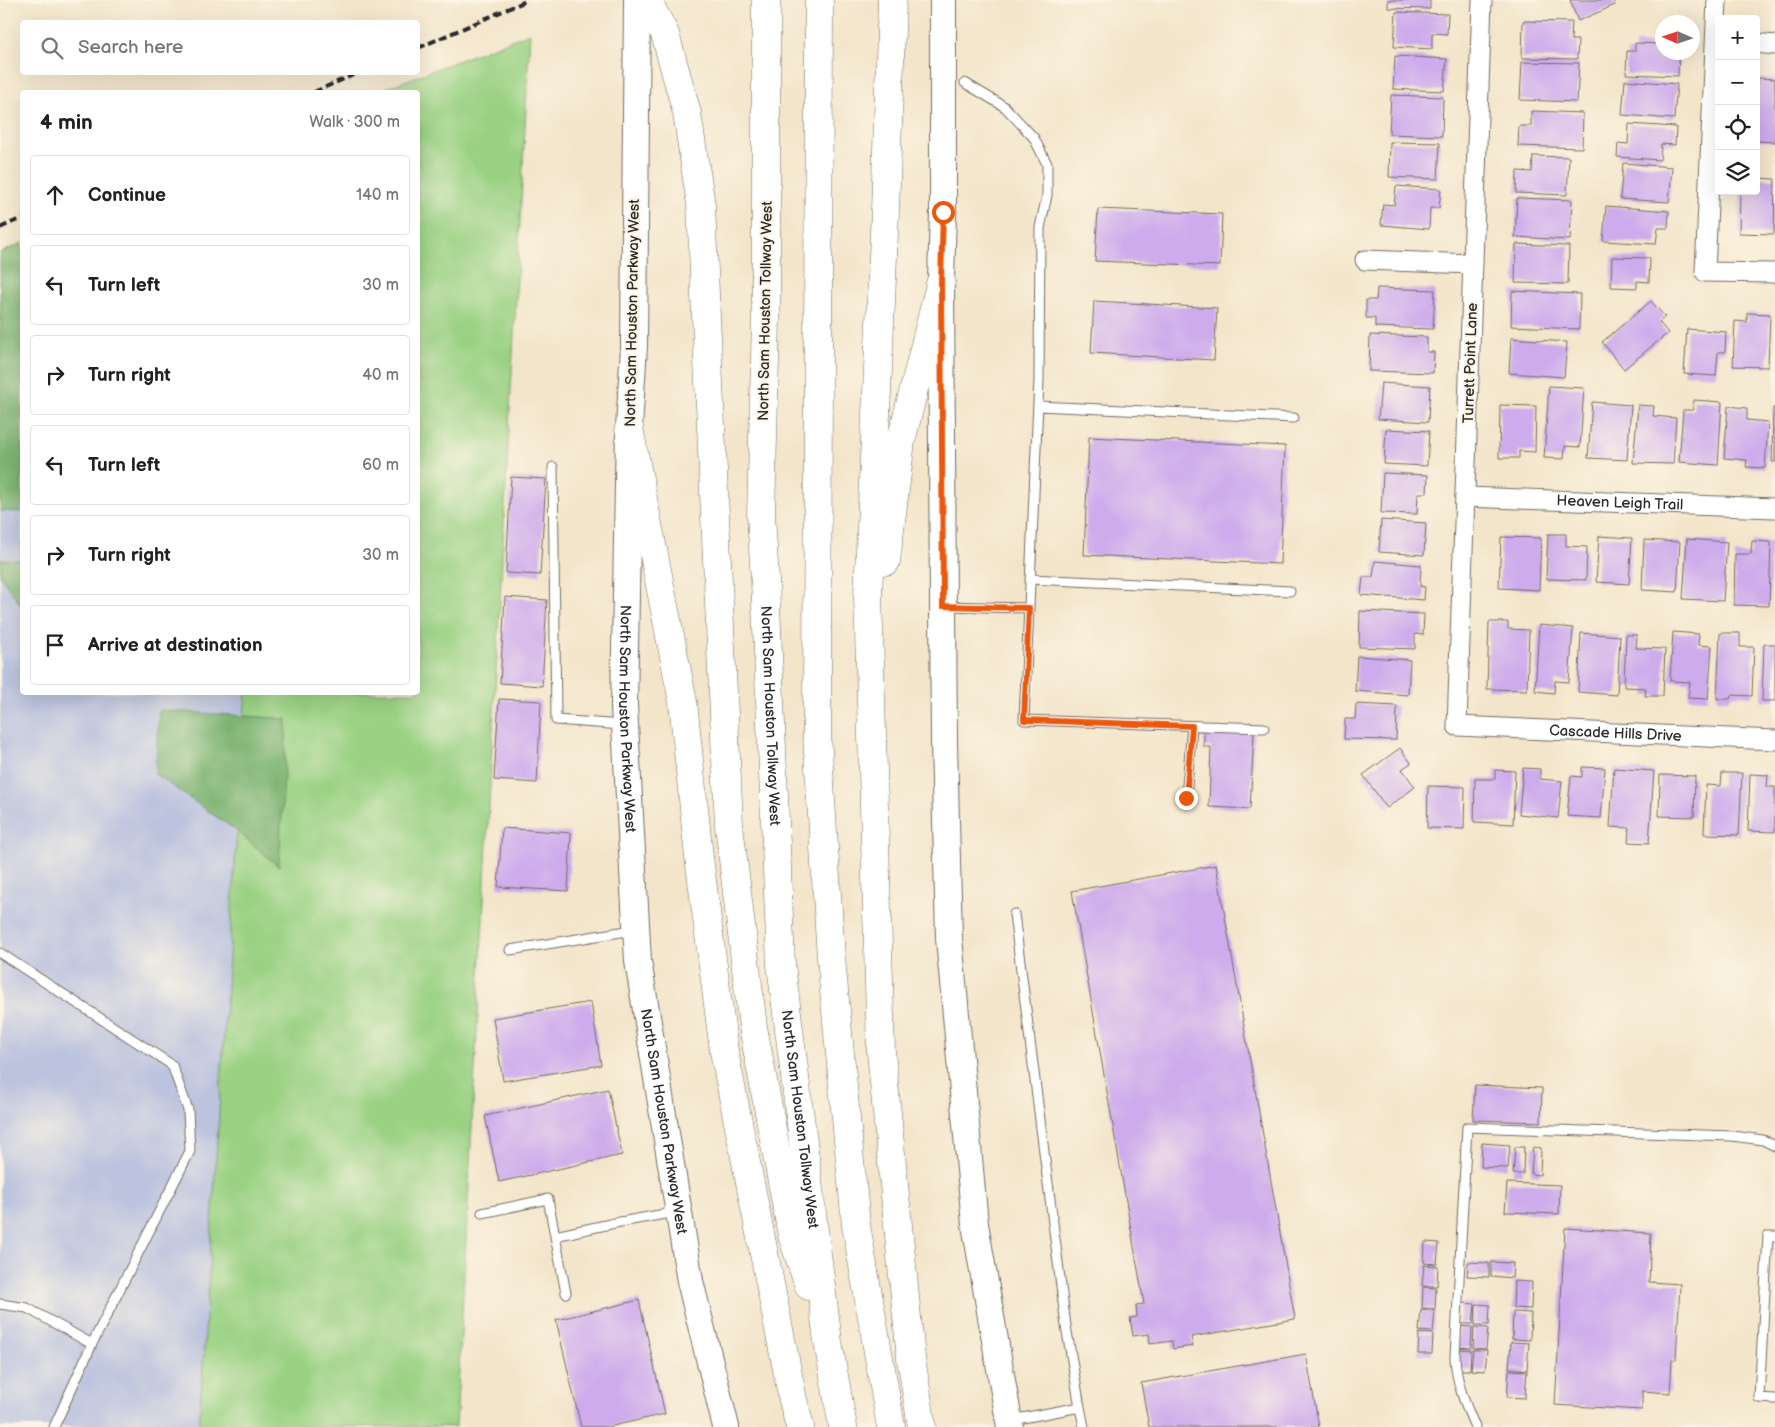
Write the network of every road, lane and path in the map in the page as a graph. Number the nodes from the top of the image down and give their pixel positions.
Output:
1 (637, 0) edge
2 (647, 0) edge
3 (766, 0) edge
4 (818, 0) edge
5 (892, 0) edge
6 (943, 0) edge
7 (1482, 0) edge
8 (1717, 0) edge
9 (1717, 15) edge
10 (1760, 43) edge
11 (1775, 45) edge
12 (1716, 60) edge
13 (965, 83) dead end
14 (1365, 260) dead end
15 (1473, 264) junction
16 (1775, 273) edge
17 (941, 281) junction
18 (1038, 406) junction
19 (1294, 418) dead end
20 (630, 428) junction
21 (552, 467) dead end
22 (1465, 497) junction
23 (1775, 508) edge
24 (1030, 579) junction
25 (1290, 591) dead end
26 (943, 606) junction
27 (1029, 608) junction
28 (625, 725) junction
29 (1192, 726) junction
30 (1457, 726) joint
31 (1264, 728) dead end
32 (1775, 740) edge
33 (1186, 798) dead end
34 (1014, 914) dead end
35 (636, 930) junction
36 (510, 950) dead end
37 (0, 953) edge
38 (1775, 1146) edge
39 (678, 1212) junction
40 (482, 1213) dead end
41 (899, 1230) junction
42 (555, 1236) junction
43 (1775, 1236) edge
44 (1771, 1282) edge
45 (566, 1294) dead end
46 (0, 1304) edge
47 (828, 1342) junction
48 (92, 1344) junction
49 (1775, 1399) edge
50 (1080, 1408) junction
51 (1010, 1424) edge
52 (54, 1427) edge
53 (726, 1427) edge
54 (800, 1427) edge
55 (843, 1427) edge
56 (890, 1427) edge
57 (922, 1427) edge
58 (1084, 1427) edge
59 (1475, 1427) edge

1 - 20 main road, North Sam Houston Parkway West
2 - 47 highway
3 - 47 highway, North Sam Houston Tollway West
4 - 56 highway
5 - 41 highway
6 - 17 main road
7 - 15 street, Turrett Point Lane
8 - 9 street
10 - 11 street
12 - 16 street
13 - 18 lane
14 - 15 street
15 - 22 street, Turrett Point Lane
17 - 26 main road
17 - 41 highway
18 - 19 lane
18 - 24 lane
20 - 28 main road, North Sam Houston Parkway West
20 - 54 highway
21 - 28 lane
22 - 23 street, Heaven Leigh Trail
22 - 30 street, Turrett Point Lane
24 - 25 lane
24 - 27 lane
26 - 27 lane
26 - 51 main road
27 - 29 lane
28 - 35 main road, North Sam Houston Parkway West
29 - 31 lane
29 - 33 lane
30 - 32 street, Cascade Hills Drive
34 - 50 lane
35 - 36 lane
35 - 39 main road, North Sam Houston Parkway West
37 - 48 lane
38 - 59 lane
39 - 42 lane
39 - 53 main road, North Sam Houston Parkway West
40 - 42 lane
41 - 57 highway
42 - 45 lane
43 - 44 lane
44 - 49 lane
46 - 48 lane
47 - 55 highway, North Sam Houston Tollway West
48 - 52 lane
50 - 51 lane
50 - 58 lane

